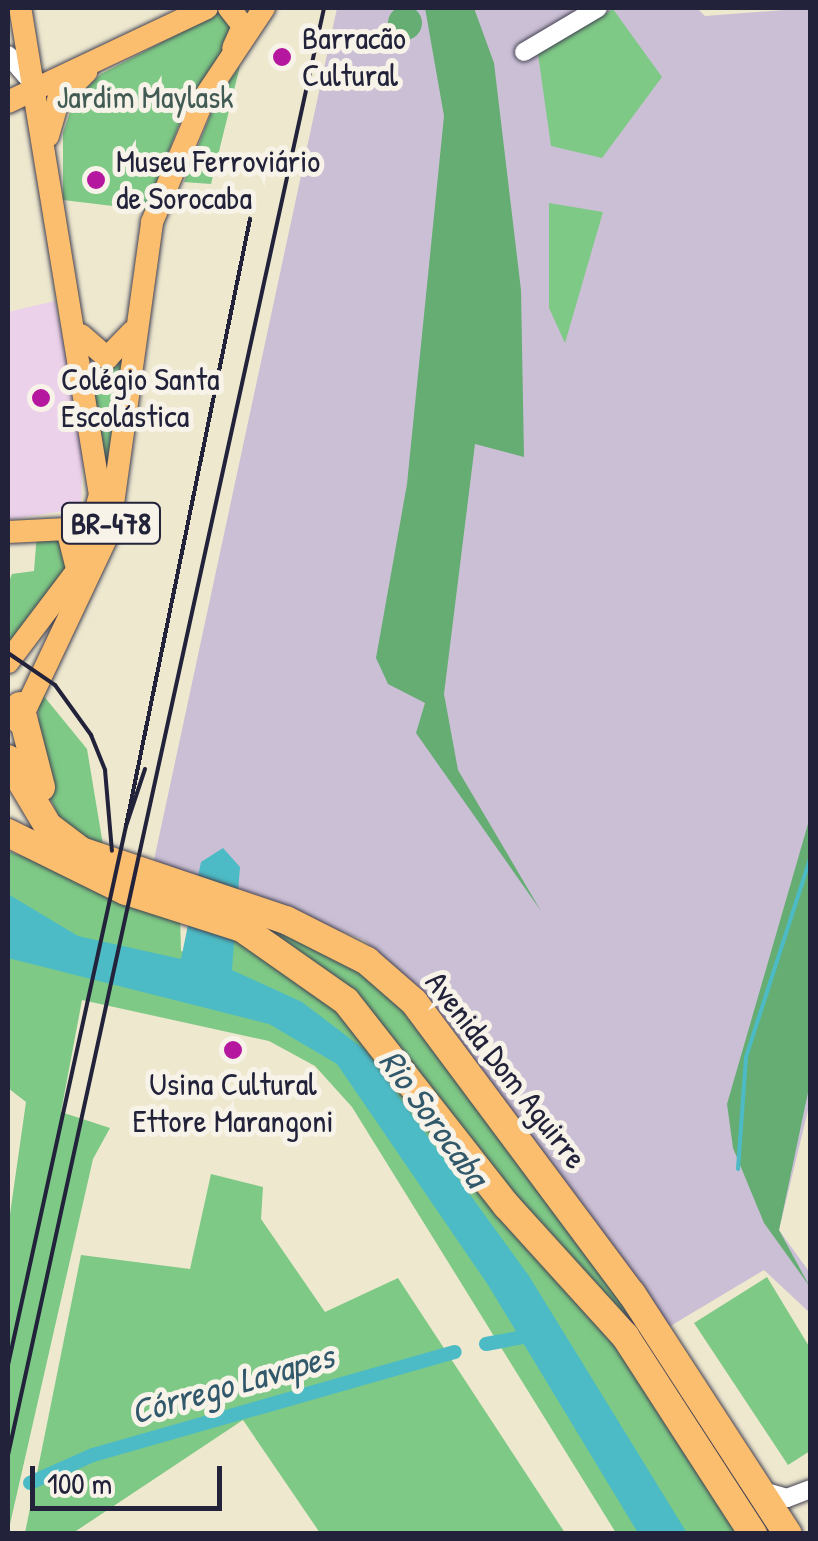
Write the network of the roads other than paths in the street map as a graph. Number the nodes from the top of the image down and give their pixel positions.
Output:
1 (20, 8) edge
2 (207, 8) edge
3 (229, 8) edge
4 (264, 8) edge
5 (598, 8) edge
6 (524, 52) dead end
7 (8, 55) edge
8 (98, 61) junction
9 (33, 84) junction
10 (204, 98) junction
11 (8, 102) edge
12 (47, 155) junction
13 (138, 319) junction
14 (75, 324) junction
15 (8, 532) edge
16 (64, 590) junction
17 (8, 662) edge
18 (20, 706) junction
19 (10, 770) edge
20 (8, 833) edge
21 (8, 845) edge
22 (81, 852) junction
23 (126, 891) junction
24 (183, 895) junction
25 (242, 915) junction
26 (759, 1490) junction
27 (810, 1490) edge
28 (753, 1534) edge
29 (788, 1534) edge

1 - 9 main road
2 - 8 main road, BR-478
3 - 10 main road, BR-478
4 - 10 main road
5 - 6 street
7 - 9 street
8 - 9 main road, BR-478
8 - 12 main road, BR-478
9 - 11 main road
9 - 12 main road
10 - 13 main road, BR-478
12 - 14 main road, BR-478
13 - 14 main road
13 - 18 main road, BR-478
14 - 16 main road, BR-478
15 - 16 main road
16 - 17 main road, BR-478
18 - 19 main road, BR-478
18 - 22 highway
19 - 22 highway, Avenida Dom Aguirre
20 - 23 highway, Avenida Dom Aguirre
21 - 23 highway
22 - 24 highway, Avenida Dom Aguirre
23 - 24 highway, Avenida Dom Aguirre
24 - 25 highway, Avenida Dom Aguirre
25 - 26 highway, Avenida Dom Aguirre
25 - 28 highway, Avenida Dom Aguirre
26 - 27 street
26 - 29 highway, Avenida Dom Aguirre

